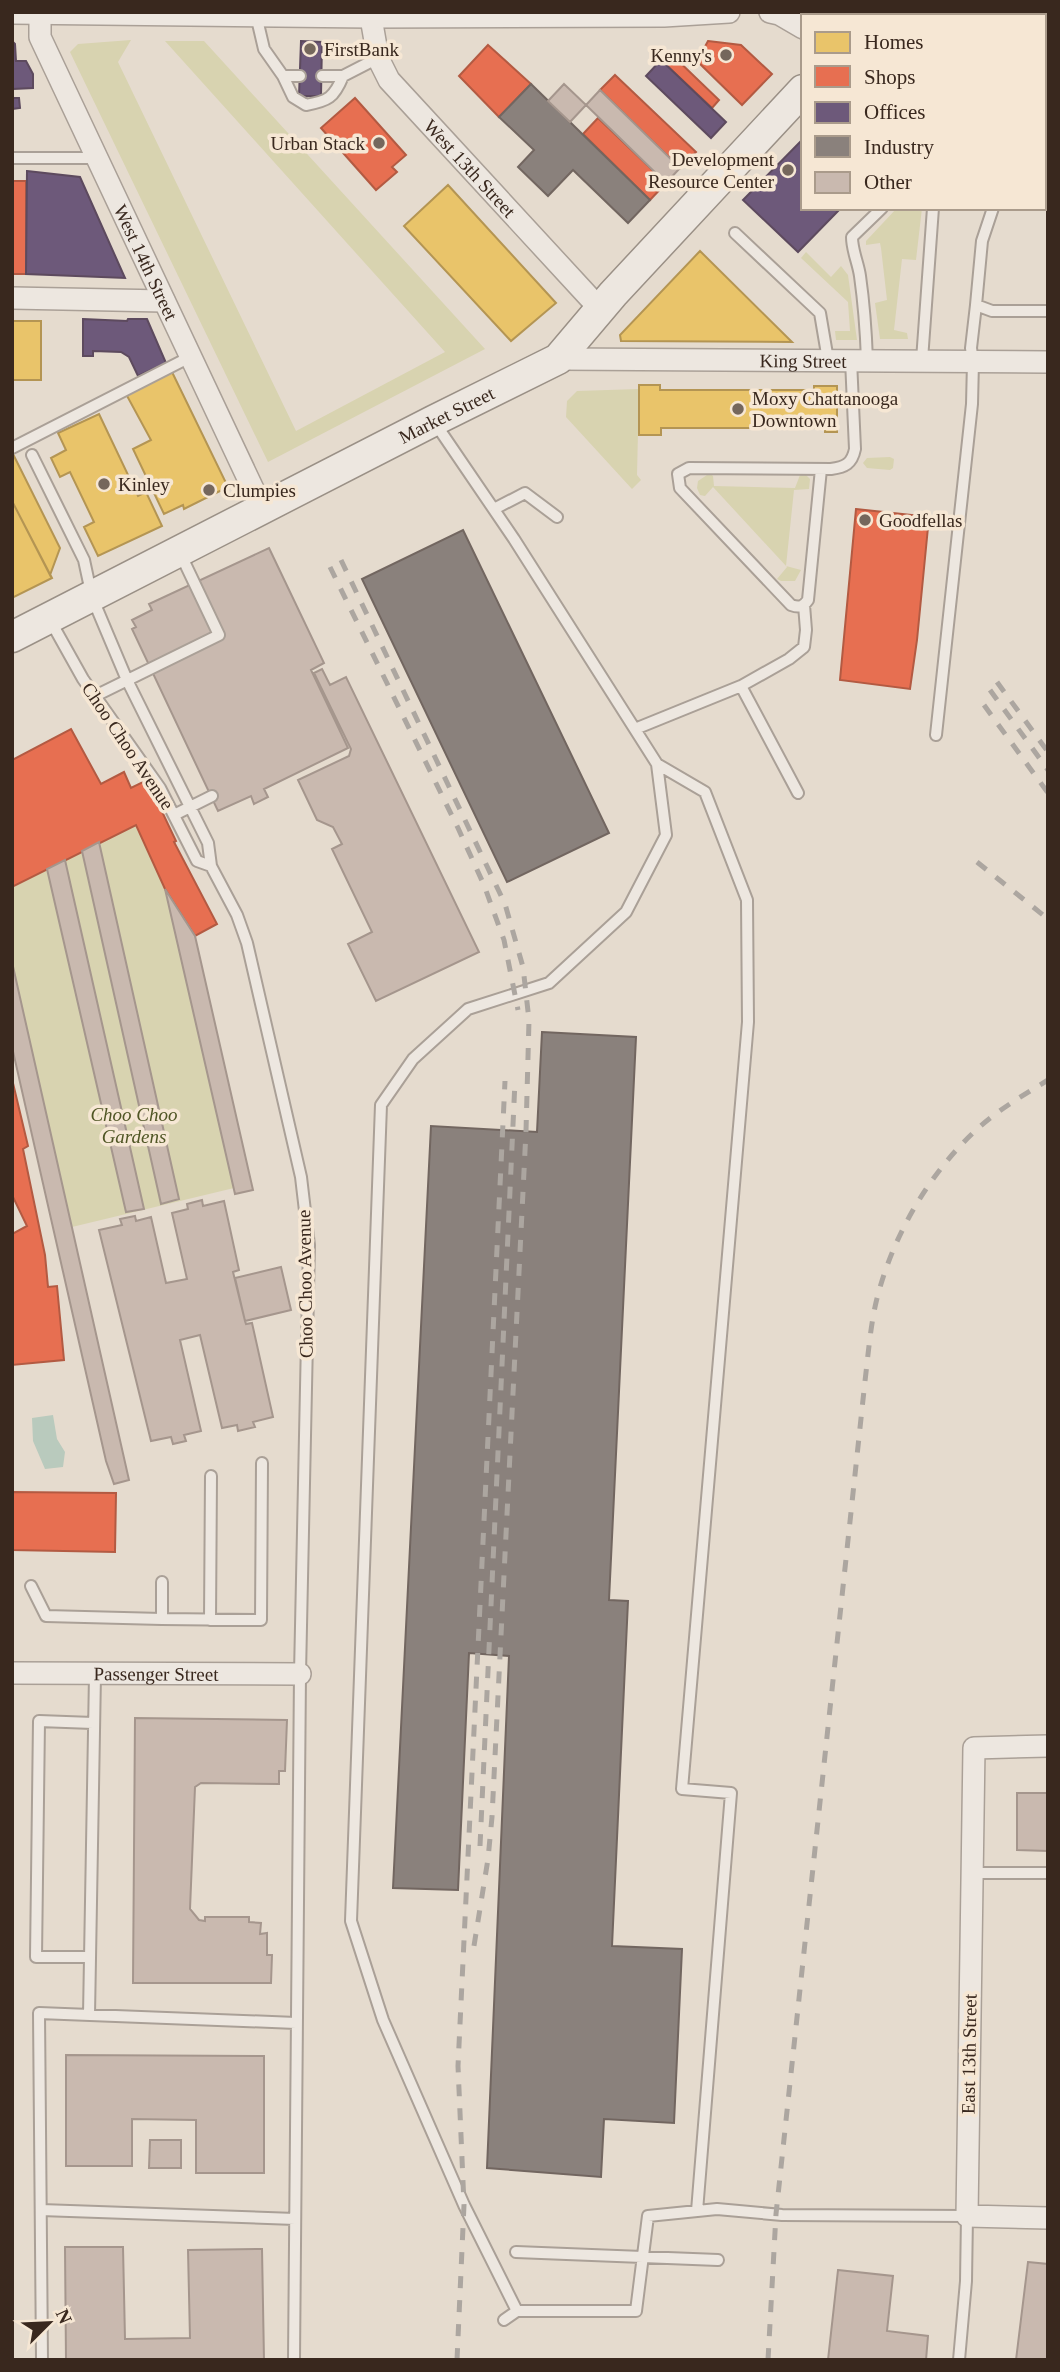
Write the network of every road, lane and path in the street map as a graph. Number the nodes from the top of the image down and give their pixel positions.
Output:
1 (729, 12) edge
2 (770, 12) edge
3 (12, 13) edge
4 (40, 13) edge
5 (202, 13) edge
6 (370, 14) edge
7 (611, 14) edge
8 (256, 15) junction
9 (801, 27) edge
10 (378, 58) junction
11 (283, 76) junction
12 (300, 76) dead end
13 (322, 76) dead end
14 (343, 76) junction
15 (801, 92) edge
16 (12, 158) edge
17 (96, 158) junction
18 (880, 210) edge
19 (933, 210) edge
20 (992, 210) edge
21 (735, 233) dead end
22 (12, 298) edge
23 (164, 302) junction
24 (976, 305) junction
25 (600, 309) junction
26 (1048, 311) edge
27 (190, 358) junction
28 (558, 359) junction
29 (828, 360) junction
30 (859, 360) junction
31 (922, 360) junction
32 (973, 362) junction
33 (1048, 362) edge
34 (433, 421) junction
35 (12, 448) edge
36 (33, 455) dead end
37 (821, 469) junction
38 (262, 508) junction
39 (494, 509) junction
40 (557, 517) dead end
41 (179, 551) junction
42 (92, 597) junction
43 (804, 606) junction
44 (49, 619) junction
45 (12, 637) edge
46 (127, 680) junction
47 (741, 686) junction
48 (95, 696) junction
49 (635, 729) junction
50 (936, 735) dead end
51 (657, 764) junction
52 (798, 793) dead end
53 (212, 796) dead end
54 (190, 807) junction
55 (174, 815) junction
56 (211, 866) junction
57 (262, 1463) dead end
58 (211, 1476) dead end
59 (162, 1582) dead end
60 (31, 1586) dead end
61 (162, 1619) junction
62 (209, 1620) junction
63 (12, 1674) edge
64 (300, 1674) junction
65 (95, 1675) junction
66 (93, 1723) junction
67 (1048, 1746) edge
68 (972, 1873) junction
69 (1048, 1873) edge
70 (90, 1957) junction
71 (89, 2015) junction
72 (296, 2023) junction
73 (40, 2210) junction
74 (697, 2211) junction
75 (967, 2216) junction
76 (1048, 2218) edge
77 (295, 2219) junction
78 (516, 2252) dead end
79 (643, 2256) junction
80 (718, 2260) dead end
81 (517, 2311) junction
82 (504, 2320) dead end
83 (42, 2360) edge
84 (294, 2360) edge
85 (959, 2360) edge

1 - 7 street
2 - 9 street
3 - 4 street
4 - 5 street
4 - 17 street, West 14th Street
5 - 8 street
6 - 7 street
6 - 8 street
6 - 10 street, West 13th Street
8 - 11 lane
10 - 14 lane
10 - 25 street, West 13th Street
11 - 12 lane
11 - 14 lane
13 - 14 lane
15 - 25 main road, Market Street
16 - 17 lane
17 - 23 street, West 14th Street
18 - 30 lane
19 - 31 lane
20 - 24 lane
21 - 29 lane
22 - 23 street
23 - 27 street, West 14th Street
24 - 26 lane
24 - 32 lane
25 - 28 main road, Market Street
27 - 35 lane
27 - 38 street, West 14th Street
28 - 29 street, King Street
28 - 34 main road, Market Street
29 - 30 street, King Street
30 - 31 street, King Street
30 - 37 lane
31 - 32 street, King Street
32 - 33 street, King Street
32 - 50 lane
34 - 38 main road, Market Street
34 - 39 lane
36 - 42 lane, Choo Choo Avenue
37 - 43 lane
37 - 43 lane
38 - 41 main road, Market Street
39 - 40 lane
39 - 49 lane
41 - 42 main road, Market Street
41 - 46 lane
42 - 44 main road, Market Street
42 - 46 lane, Choo Choo Avenue
43 - 47 lane
44 - 45 main road, Market Street
44 - 48 lane, Choo Choo Avenue
46 - 48 lane
46 - 54 lane, Choo Choo Avenue
47 - 49 lane
47 - 52 lane
48 - 55 lane, Choo Choo Avenue
49 - 51 lane
51 - 74 lane
51 - 81 lane
53 - 54 lane
54 - 55 lane
54 - 56 lane, Choo Choo Avenue
55 - 56 lane, Choo Choo Avenue
56 - 64 lane, Choo Choo Avenue
57 - 62 lane
58 - 62 lane
59 - 61 lane
60 - 61 lane
61 - 62 lane
63 - 65 street, Passenger Street
64 - 65 street, Passenger Street
64 - 72 lane, Choo Choo Avenue
65 - 66 lane
66 - 70 lane
66 - 70 lane
67 - 68 street, East 13th Street
68 - 69 lane
68 - 75 street, East 13th Street
70 - 71 lane
71 - 72 lane
71 - 73 lane
72 - 77 lane, Choo Choo Avenue
73 - 77 lane
73 - 83 lane
74 - 75 lane
74 - 79 lane
75 - 76 street
75 - 85 lane, East 13th Street
77 - 84 lane, Choo Choo Avenue
78 - 79 lane
79 - 80 lane
79 - 81 lane
81 - 82 lane

